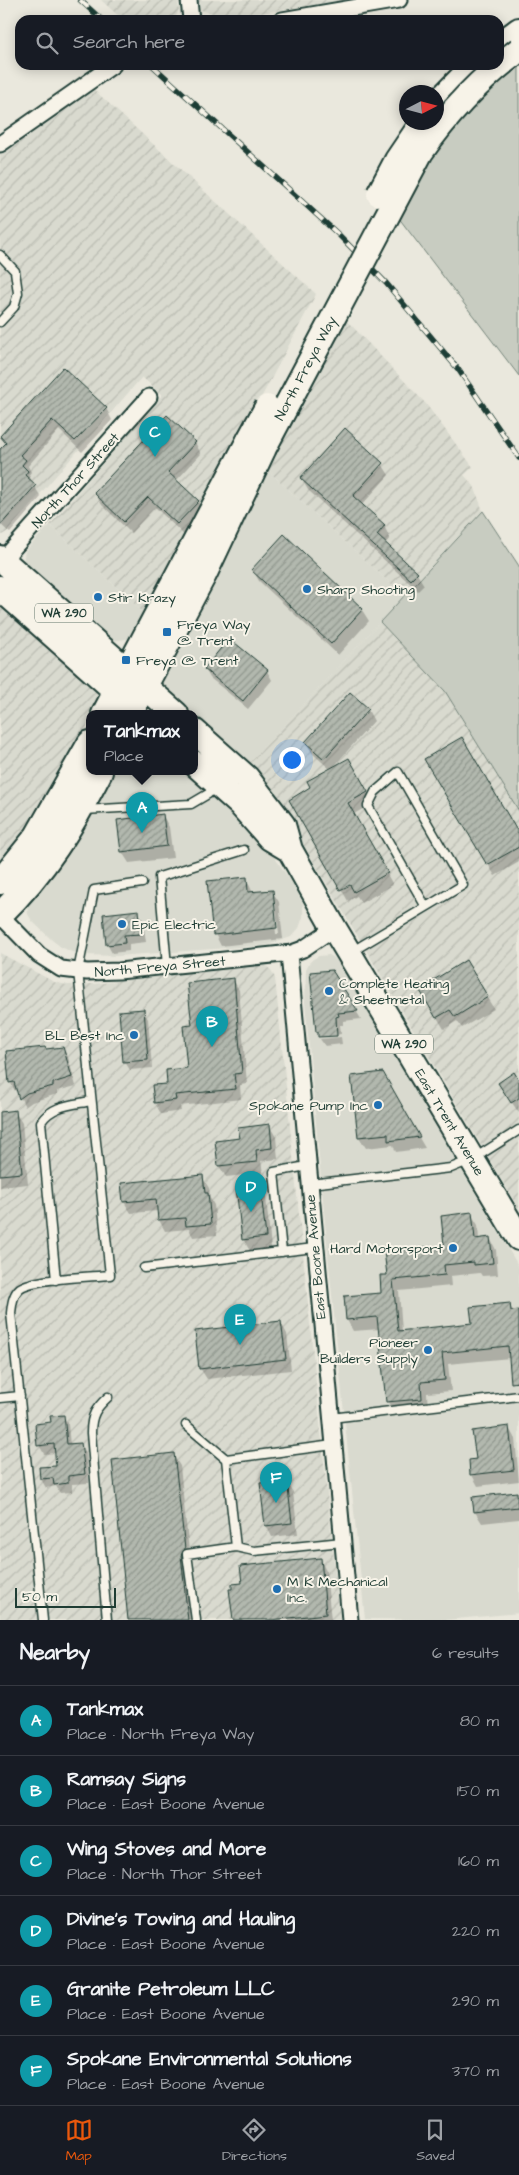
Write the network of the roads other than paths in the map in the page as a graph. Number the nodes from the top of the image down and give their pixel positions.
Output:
1 (189, 0) edge
2 (393, 0) edge
3 (190, 15) edge
4 (310, 15) edge
5 (512, 40) edge
6 (504, 51) edge
7 (106, 70) edge
8 (469, 70) edge
9 (490, 70) edge
10 (444, 96) edge
11 (417, 130) edge
12 (0, 144) edge
13 (0, 255) edge
14 (0, 322) edge
15 (149, 397) dead end
16 (256, 444) junction
17 (229, 479) junction
18 (1, 560) edge
19 (204, 575) junction
20 (0, 588) edge
21 (122, 680) junction
22 (145, 687) junction
23 (106, 710) edge
24 (134, 710) edge
25 (136, 710) edge
26 (171, 710) edge
27 (198, 735) edge
28 (86, 750) edge
29 (198, 766) edge
30 (98, 775) edge
31 (218, 784) junction
32 (79, 811) junction
33 (244, 850) dead end
34 (290, 850) junction
35 (0, 882) edge
36 (142, 883) dead end
37 (426, 907) junction
38 (0, 915) edge
39 (334, 928) junction
40 (349, 953) junction
41 (288, 954) junction
42 (168, 966) junction
43 (78, 971) junction
44 (91, 1101) junction
45 (519, 1130) edge
46 (473, 1159) junction
47 (307, 1166) junction
48 (308, 1184) junction
49 (519, 1238) edge
50 (314, 1248) junction
51 (282, 1252) junction
52 (144, 1268) dead end
53 (56, 1280) junction
54 (20, 1396) junction
55 (519, 1396) edge
56 (108, 1397) dead end
57 (0, 1398) edge
58 (331, 1418) junction
59 (186, 1426) dead end
60 (333, 1445) junction
61 (226, 1459) junction
62 (342, 1542) junction
63 (236, 1547) junction
64 (43, 1620) edge
65 (106, 1620) edge
66 (196, 1620) edge
67 (350, 1620) edge

1 - 3 street
2 - 4 street
5 - 6 main road, North Freya Way, bridge
7 - 12 street
8 - 10 main road
9 - 16 main road, North Freya Way, bridge
11 - 16 main road, North Freya Way, bridge
13 - 14 lane
15 - 18 street, North Thor Street
16 - 17 main road, North Freya Way
16 - 19 main road, North Freya Way
17 - 19 main road
17 - 21 main road, North Freya Way
18 - 21 main road, WA 290
19 - 22 main road, North Freya Way
20 - 21 main road, WA 290
21 - 22 main road, WA 290
21 - 23 main road, North Freya Way
21 - 24 main road, WA 290
22 - 25 main road, North Freya Way
22 - 26 main road, WA 290
27 - 34 main road, East Trent Avenue / WA 290
28 - 35 main road
29 - 31 main road, East Trent Avenue / WA 290
30 - 32 main road
31 - 32 lane
31 - 34 main road, East Trent Avenue / WA 290
32 - 38 main road
33 - 42 lane
34 - 39 main road, East Trent Avenue / WA 290
36 - 43 lane
37 - 37 lane
37 - 40 lane
38 - 43 street, North Freya Street
39 - 40 main road, East Trent Avenue / WA 290
39 - 41 street, North Freya Street
40 - 46 main road, East Trent Avenue / WA 290
41 - 42 street, North Freya Street
41 - 47 street, East Boone Avenue
42 - 43 street, North Freya Street
43 - 44 lane
44 - 53 lane
44 - 53 lane
45 - 46 lane
46 - 48 lane
46 - 49 main road, East Trent Avenue / WA 290
47 - 48 street, East Boone Avenue
47 - 51 lane
48 - 50 street, East Boone Avenue
50 - 51 lane
50 - 58 street, East Boone Avenue
51 - 52 lane
53 - 54 lane
54 - 57 lane
54 - 64 lane
55 - 58 lane
56 - 65 lane
58 - 60 street, East Boone Avenue
59 - 61 lane
60 - 61 lane
60 - 62 street, East Boone Avenue
61 - 63 lane
62 - 63 lane
62 - 67 street, East Boone Avenue
63 - 66 lane

